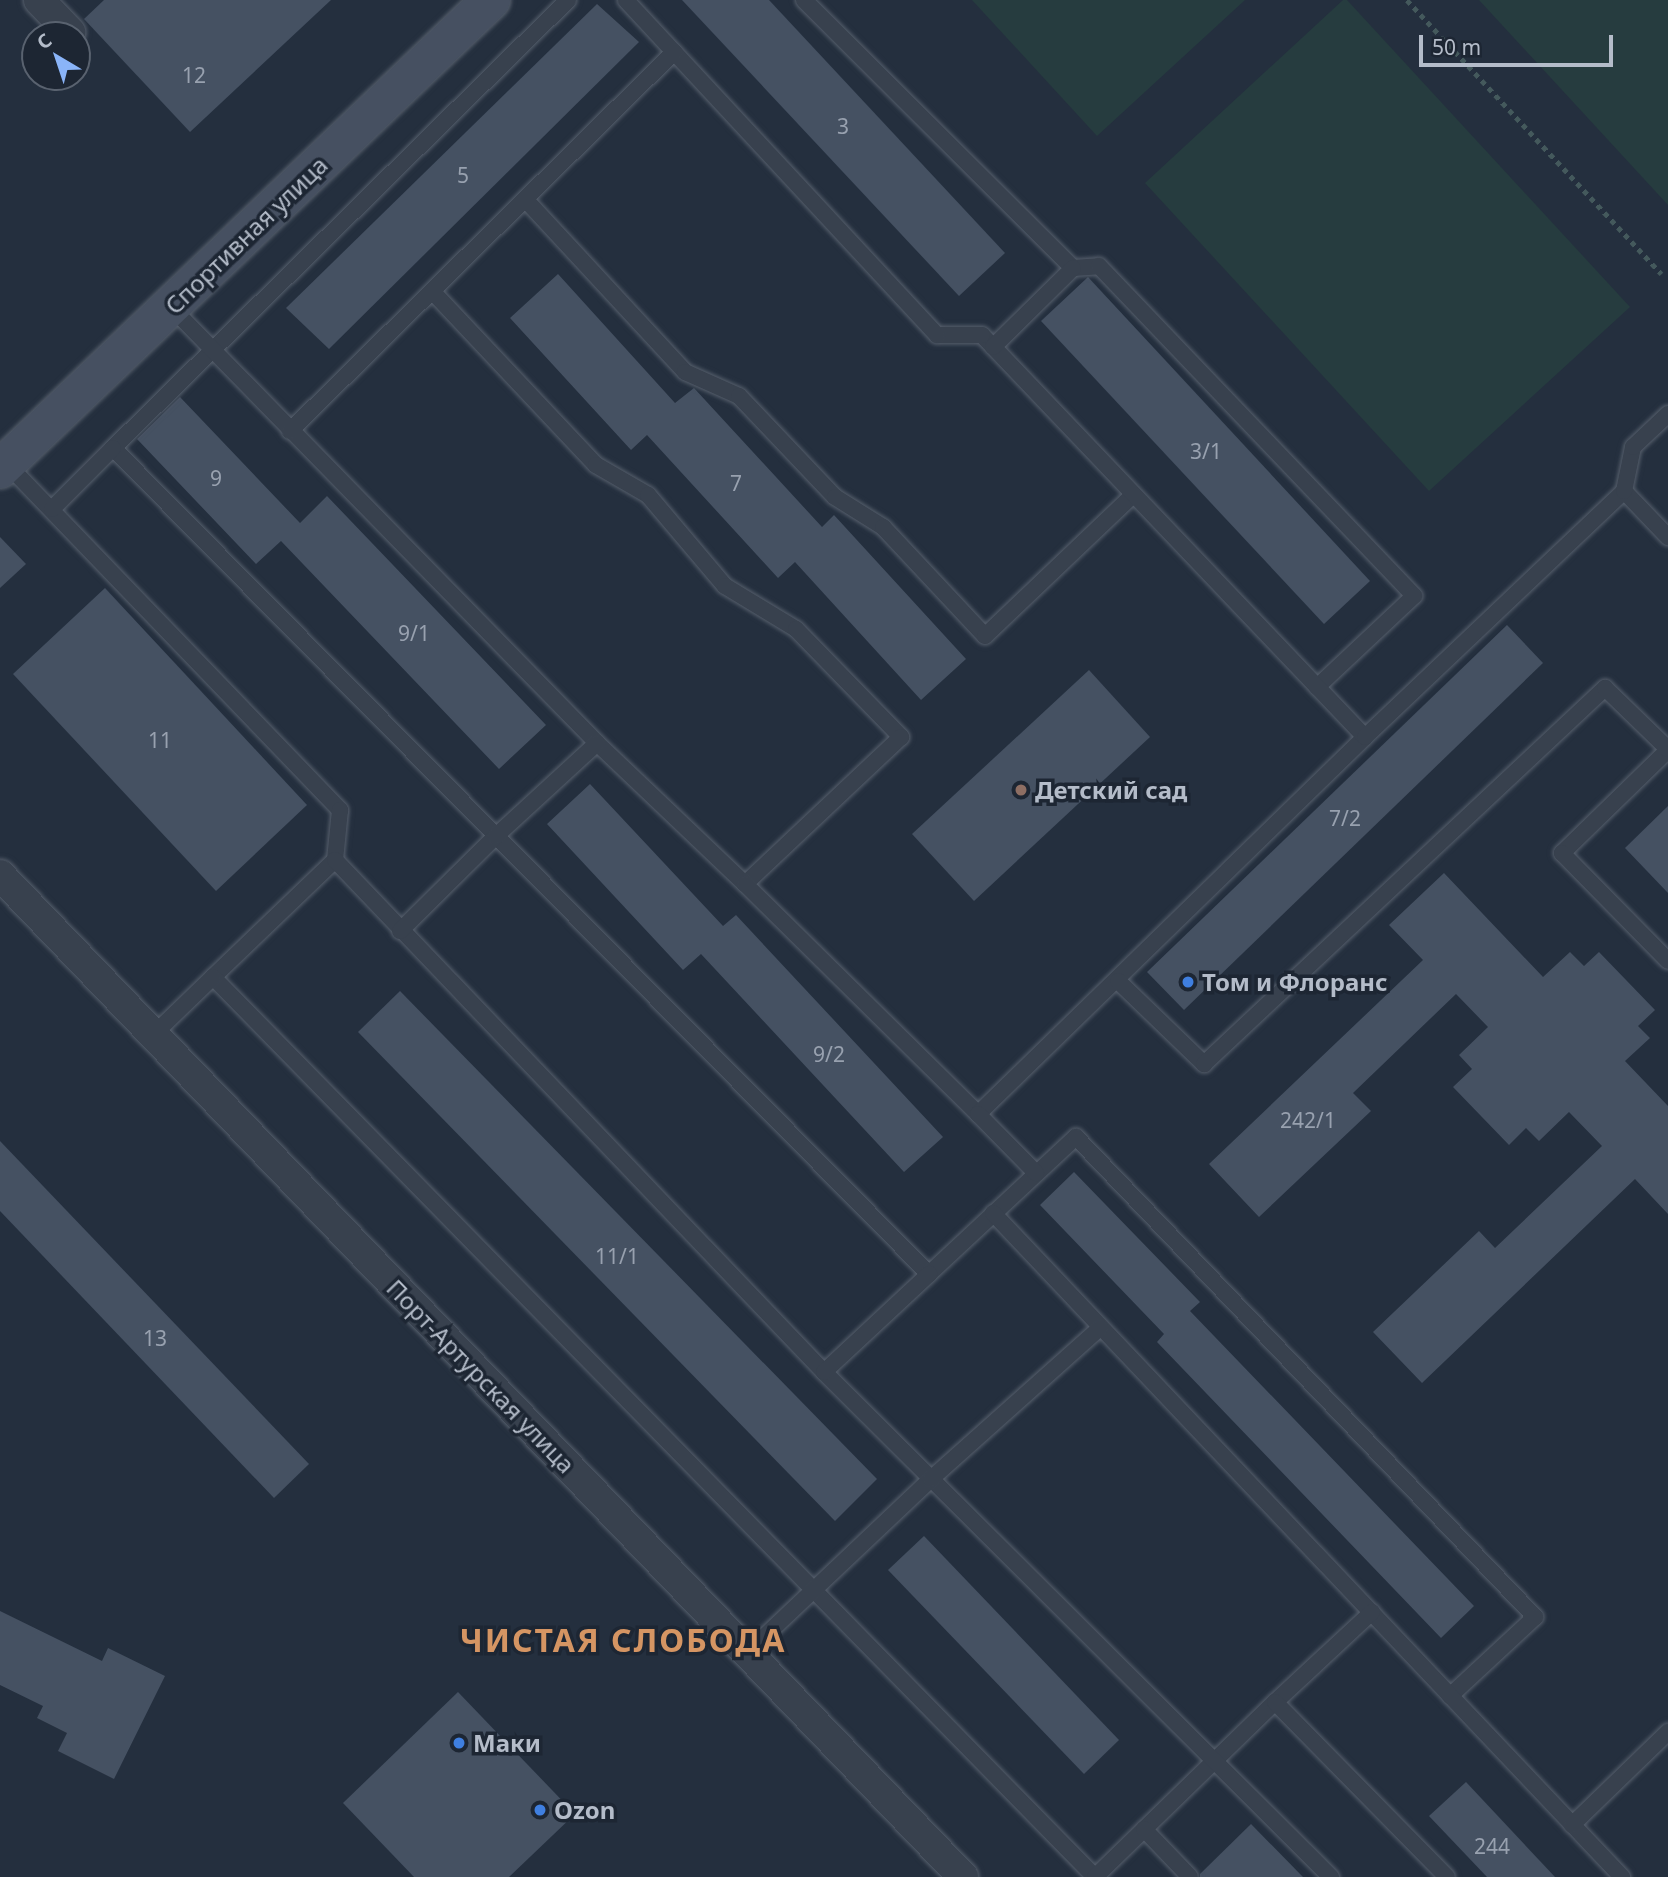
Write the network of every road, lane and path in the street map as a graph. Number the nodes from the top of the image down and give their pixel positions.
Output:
1 (40, 0) edge
2 (568, 0) edge
3 (804, 0) edge
4 (1407, 0) edge
5 (487, 1) edge
6 (635, 3) edge
7 (60, 21) edge
8 (674, 52) junction
9 (525, 199) junction
10 (1073, 268) junction
11 (1662, 274) dead end
12 (432, 291) junction
13 (171, 307) junction
14 (993, 347) junction
15 (212, 349) junction
16 (1668, 414) edge
17 (290, 431) junction
18 (113, 448) junction
19 (3, 466) edge
20 (1624, 491) junction
21 (1133, 495) junction
22 (52, 509) junction
23 (1668, 537) edge
24 (1317, 687) junction
25 (1365, 737) junction
26 (597, 743) junction
27 (1668, 749) edge
28 (496, 836) junction
29 (335, 860) junction
30 (0, 875) edge
31 (745, 884) junction
32 (400, 931) junction
33 (1668, 961) edge
34 (213, 977) junction
35 (1118, 981) junction
36 (153, 1035) junction
37 (978, 1114) junction
38 (1036, 1173) junction
39 (993, 1213) junction
40 (929, 1274) junction
41 (1100, 1328) junction
42 (824, 1372) junction
43 (931, 1479) junction
44 (814, 1590) junction
45 (1371, 1612) junction
46 (747, 1653) junction
47 (1450, 1696) junction
48 (1275, 1702) junction
49 (1668, 1732) edge
50 (1213, 1761) junction
51 (1572, 1825) junction
52 (1144, 1829) junction
53 (963, 1877) edge
54 (1095, 1877) edge
55 (1190, 1877) edge
56 (1331, 1877) edge
57 (1447, 1877) edge
58 (1622, 1877) edge

1 - 7 street
2 - 15 lane
3 - 10 lane
4 - 11 path
5 - 13 street, Спортивная улица
6 - 8 lane
8 - 9 lane
8 - 14 lane
9 - 12 lane
9 - 21 lane
10 - 14 lane
10 - 24 lane
12 - 17 lane
12 - 31 lane
13 - 15 lane
13 - 19 street, Спортивная улица
14 - 21 lane
15 - 17 lane
15 - 18 lane
16 - 20 lane
17 - 26 lane
18 - 22 lane
18 - 28 lane
19 - 22 lane
20 - 23 lane
20 - 25 lane
21 - 24 lane
22 - 29 lane
24 - 25 lane
25 - 35 lane
26 - 28 lane
26 - 31 lane
27 - 33 lane
27 - 35 lane
28 - 32 lane
28 - 40 lane
29 - 32 lane
29 - 34 lane
30 - 36 street, Порт-Артурская улица
31 - 37 lane
32 - 42 lane
34 - 36 lane
34 - 44 lane
35 - 37 lane
36 - 46 street, Порт-Артурская улица
37 - 38 lane
38 - 39 lane
38 - 47 lane
39 - 40 lane
39 - 41 lane
40 - 42 lane
41 - 43 lane
41 - 45 lane
42 - 43 lane
43 - 44 lane
43 - 50 lane
44 - 46 lane
44 - 54 lane
45 - 47 lane
45 - 48 lane
46 - 53 street, Порт-Артурская улица
47 - 51 lane
48 - 50 lane
48 - 57 lane
49 - 51 lane
50 - 52 lane
50 - 56 lane
51 - 58 lane
52 - 54 lane
52 - 55 lane

